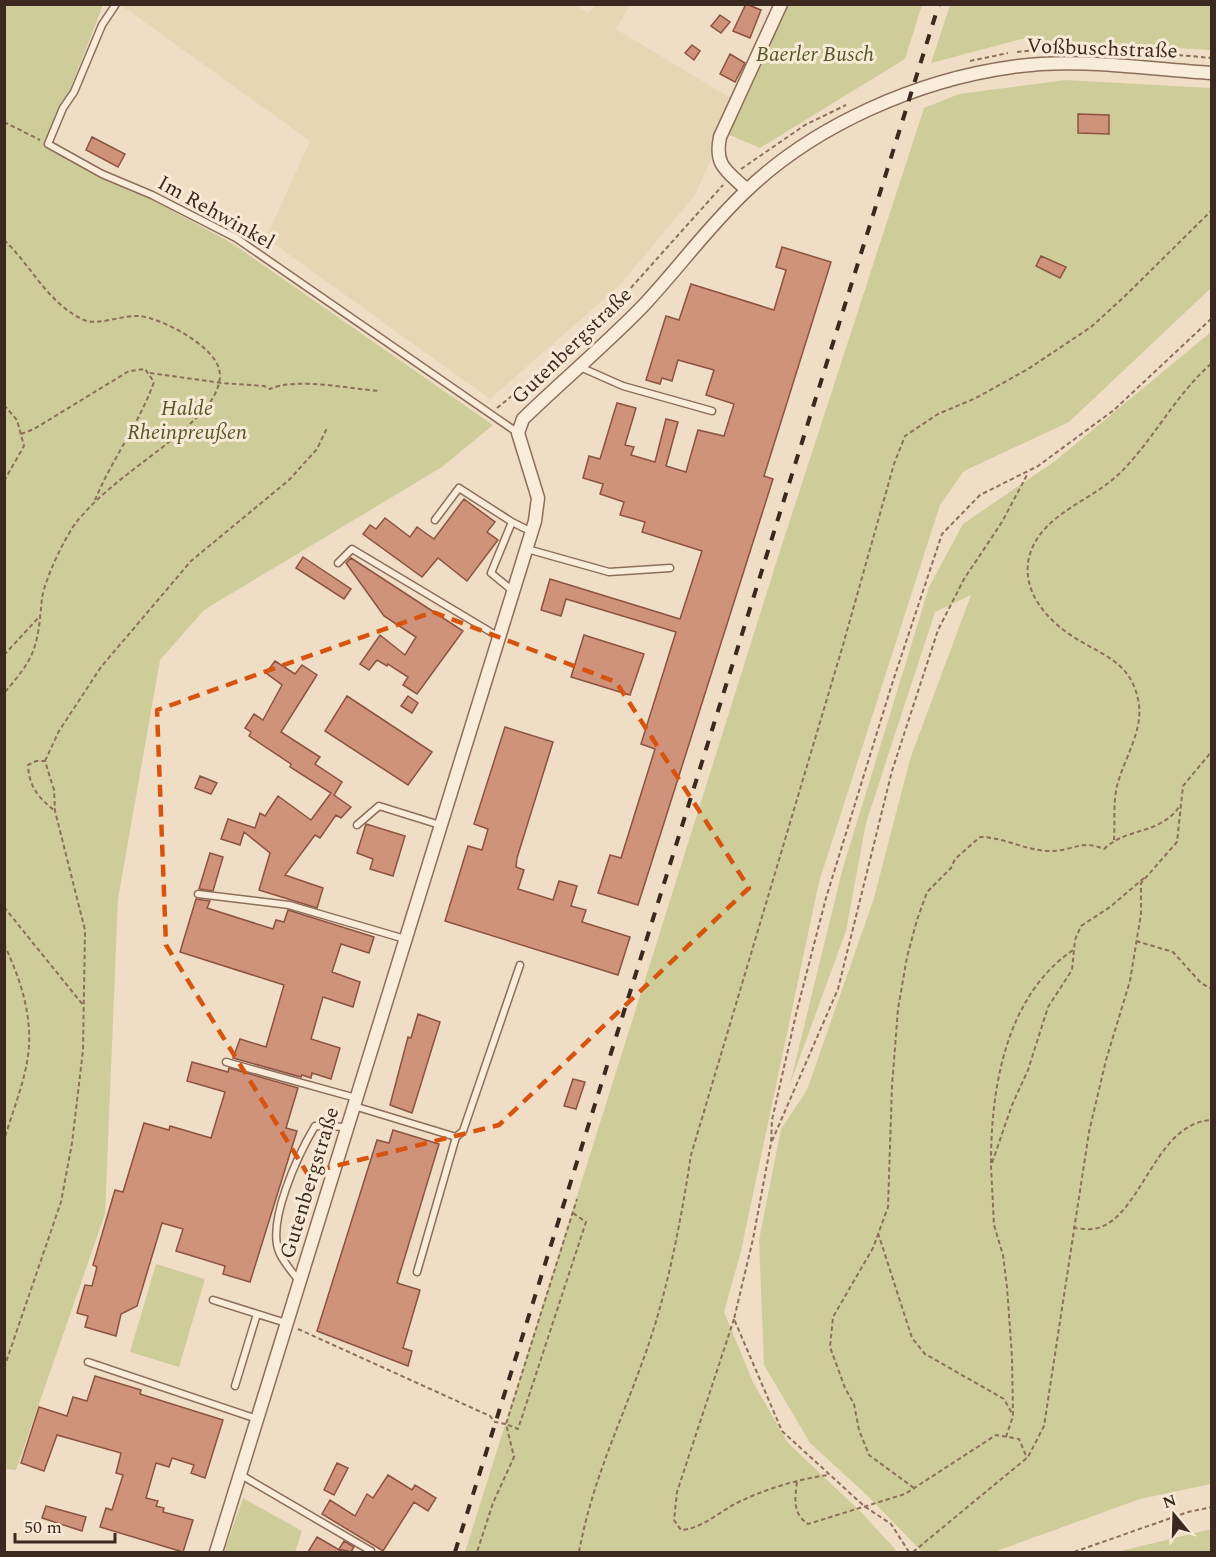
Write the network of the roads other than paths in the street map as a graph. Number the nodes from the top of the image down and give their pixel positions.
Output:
1 (116, 4) edge
2 (781, 4) edge
3 (1212, 73) edge
4 (922, 90) joint
5 (747, 190) junction
6 (579, 367) junction
7 (712, 411) dead end
8 (518, 433) junction
9 (435, 520) dead end
10 (512, 522) junction
11 (532, 532) junction
12 (527, 549) junction
13 (338, 563) dead end
14 (670, 568) dead end
15 (513, 591) junction
16 (499, 638) junction
17 (357, 825) dead end
18 (441, 825) junction
19 (198, 894) dead end
20 (406, 939) junction
21 (520, 965) dead end
22 (225, 1062) dead end
23 (355, 1102) junction
24 (348, 1127) junction
25 (456, 1137) junction
26 (417, 1272) dead end
27 (299, 1282) junction
28 (213, 1300) dead end
29 (257, 1314) junction
30 (286, 1323) junction
31 (88, 1362) dead end
32 (235, 1386) dead end
33 (257, 1419) junction
34 (240, 1474) junction
35 (371, 1551) dead end
36 (216, 1552) edge

1 - 8 lane, Im Rehwinkel
2 - 5 street
3 - 4 street, Voßbuschstraße
4 - 5 street, Gutenbergstraße
5 - 6 street, Gutenbergstraße
6 - 7 lane
6 - 8 street, Gutenbergstraße
8 - 11 street, Gutenbergstraße
9 - 10 lane
10 - 11 lane
10 - 15 lane
11 - 12 street, Gutenbergstraße
12 - 14 lane
12 - 15 street, Gutenbergstraße
13 - 16 lane
15 - 16 street, Gutenbergstraße
16 - 18 street, Gutenbergstraße
17 - 18 lane
18 - 20 street, Gutenbergstraße
19 - 20 lane
20 - 23 street, Gutenbergstraße
21 - 25 lane
22 - 23 lane
23 - 24 street, Gutenbergstraße
23 - 25 lane
24 - 27 street, Gutenbergstraße
24 - 27 lane
25 - 26 lane
27 - 30 street, Gutenbergstraße
28 - 29 lane
29 - 30 lane
29 - 32 lane
30 - 33 street, Gutenbergstraße
31 - 33 lane
33 - 34 street, Gutenbergstraße
34 - 35 lane
34 - 36 street, Gutenbergstraße

